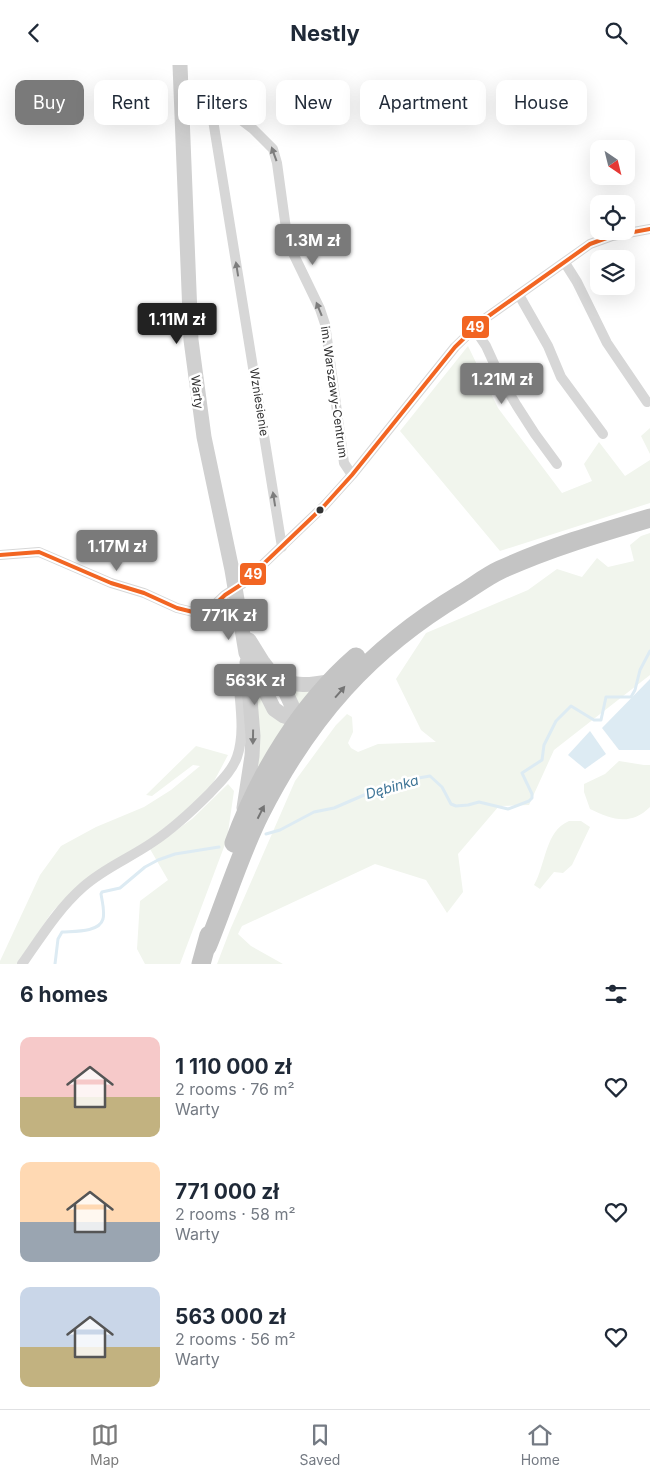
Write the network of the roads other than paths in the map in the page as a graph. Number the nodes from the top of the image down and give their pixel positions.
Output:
1 (180, 65) edge
2 (180, 80) edge
3 (182, 125) edge
4 (214, 125) edge
5 (248, 125) edge
6 (650, 229) edge
7 (565, 263) junction
8 (519, 295) junction
9 (474, 328) junction
10 (647, 402) dead end
11 (603, 433) dead end
12 (557, 464) dead end
13 (352, 475) junction
14 (650, 518) edge
15 (282, 547) junction
16 (0, 555) edge
17 (235, 588) junction
18 (451, 594) junction
19 (242, 624) junction
20 (246, 660) junction
21 (275, 675) junction
22 (332, 681) junction
23 (305, 726) junction
24 (243, 819) junction
25 (237, 852) junction
26 (204, 955) edge
27 (22, 964) edge

1 - 2 main road, Warty
3 - 17 main road, Warty
15 -> 4 street, Wzniesienie
13 -> 5 street, im. Warszawy-Centrum
6 - 7 street, im. Warszawy-Centrum
7 - 8 street, im. Warszawy-Centrum
7 - 10 street
8 - 9 street, im. Warszawy-Centrum
8 - 11 street
9 - 12 street
9 - 13 street, im. Warszawy-Centrum
13 - 15 street, im. Warszawy-Centrum
14 - 18 highway
15 - 17 street, im. Warszawy-Centrum
16 - 17 street, im. Warszawy-Centrum
17 - 19 main road, Warty
18 - 22 highway
23 -> 18 highway
19 - 20 main road, Warty
19 - 21 main road, Warty
20 - 23 main road, Warty
20 -> 24 main road
20 - 27 street
21 - 22 main road
21 - 23 main road, Warty
22 - 23 highway
23 - 24 highway
25 -> 23 highway
24 - 25 highway
25 - 26 highway

